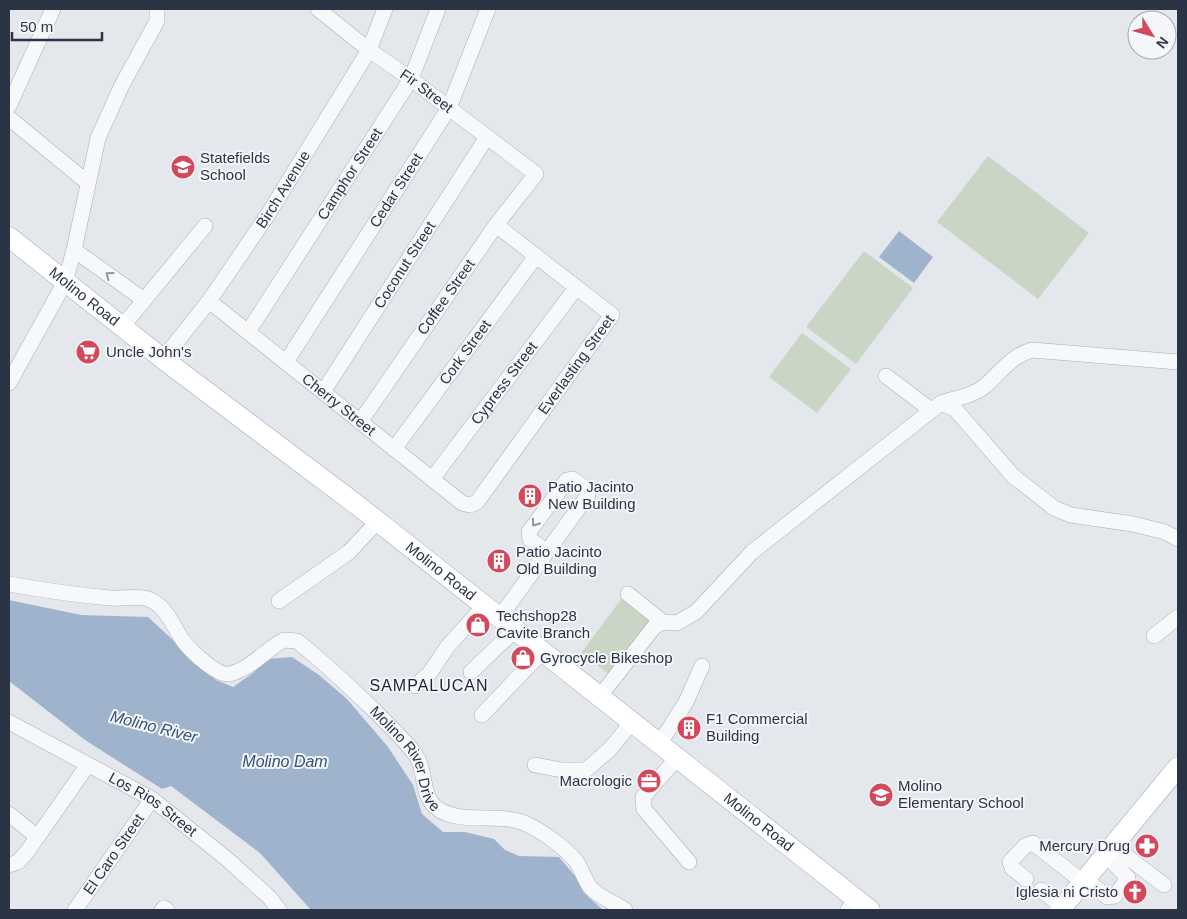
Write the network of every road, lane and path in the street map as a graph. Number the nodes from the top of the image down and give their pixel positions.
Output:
1 (53, 9) edge
2 (157, 9) edge
3 (385, 9) edge
4 (438, 9) edge
5 (488, 9) edge
6 (325, 11) edge
7 (369, 50) junction
8 (411, 79) junction
9 (9, 106) edge
10 (449, 108) junction
11 (9, 118) edge
12 (487, 137) junction
13 (536, 174) joint
14 (88, 183) junction
15 (496, 225) junction
16 (205, 226) dead end
17 (9, 237) edge
18 (74, 250) junction
19 (536, 256) junction
20 (64, 282) junction
21 (576, 288) junction
22 (144, 300) junction
23 (209, 301) junction
24 (122, 327) junction
25 (248, 332) junction
26 (163, 359) junction
27 (286, 362) junction
28 (1178, 362) edge
29 (886, 376) dead end
30 (9, 383) edge
31 (323, 392) junction
32 (936, 406) junction
33 (360, 422) junction
34 (394, 450) junction
35 (432, 480) junction
36 (470, 505) joint
37 (378, 522) junction
38 (1178, 539) edge
39 (547, 552) junction
40 (9, 584) edge
41 (628, 594) dead end
42 (279, 601) dead end
43 (492, 611) junction
44 (1178, 617) edge
45 (663, 622) junction
46 (516, 629) junction
47 (1154, 636) dead end
48 (543, 651) junction
49 (702, 666) dead end
50 (471, 672) dead end
51 (415, 686) dead end
52 (600, 696) junction
53 (482, 715) dead end
54 (632, 721) junction
55 (9, 722) edge
56 (660, 743) junction
57 (678, 757) junction
58 (535, 765) dead end
59 (87, 766) junction
60 (1178, 767) edge
61 (152, 800) junction
62 (9, 814) edge
63 (36, 836) junction
64 (1110, 851) junction
65 (689, 862) dead end
66 (9, 865) edge
67 (1026, 879) dead end
68 (1084, 880) junction
69 (1164, 885) dead end
70 (1041, 890) dead end
71 (858, 907) edge
72 (1062, 909) edge
73 (75, 910) edge
74 (162, 910) edge
75 (167, 910) edge
76 (279, 910) edge
77 (625, 910) edge

1 - 9 street
2 - 14 street
3 - 7 street, Birch Avenue
4 - 8 street, Camphor Street
5 - 10 street, Cedar Street
6 - 7 street, Fir Street
7 - 8 street, Fir Street
7 - 23 street, Birch Avenue
8 - 10 street, Fir Street
8 - 25 street, Camphor Street
10 - 12 street, Fir Street
10 - 27 street, Cedar Street
11 - 14 street
12 - 13 street, Fir Street
12 - 31 street, Coconut Street
13 - 15 street, Coffee Street
14 - 18 street
15 - 19 street, Everlasting Street
15 - 33 street, Coffee Street
16 - 22 street
17 - 20 main road, Molino Road
18 - 20 street
22 -> 18 street
19 - 21 street, Everlasting Street
19 - 34 street, Cork Street
20 - 24 main road, Molino Road
20 - 30 street
21 - 35 street, Cypress Street
21 - 36 street, Everlasting Street
22 - 24 street
23 - 25 street, Cherry Street
23 - 26 street, Birch Avenue
24 - 26 main road, Molino Road
25 - 27 street, Cherry Street
26 - 37 main road, Molino Road
27 - 31 street, Cherry Street
28 - 32 street
29 - 32 street
31 - 33 street, Cherry Street
32 - 38 street
32 - 45 street
33 - 34 street, Cherry Street
34 - 35 street, Cherry Street
35 - 36 street, Cherry Street
37 - 42 street
37 - 43 main road, Molino Road
39 -> 39 street
39 - 43 street
40 - 77 street, Molino River Drive
41 - 45 street
43 - 46 main road, Molino Road
43 - 51 street
44 - 47 street
45 - 52 street
46 - 48 main road, Molino Road
46 - 50 street
48 - 52 main road, Molino Road
48 - 53 street
49 - 56 street
52 - 54 main road, Molino Road
54 - 56 main road, Molino Road
54 - 58 street
55 - 59 street, Los Rios Street
56 - 57 main road, Molino Road
57 - 65 street
57 - 71 main road, Molino Road
59 - 61 street, Los Rios Street
59 - 63 street
60 - 64 main road
61 - 73 street, El Caro Street
61 - 76 street, Los Rios Street
62 - 63 street
63 - 66 street
64 - 68 main road
64 - 68 street
64 - 69 street
67 - 68 street
68 - 72 main road
70 - 72 street
74 - 75 street

